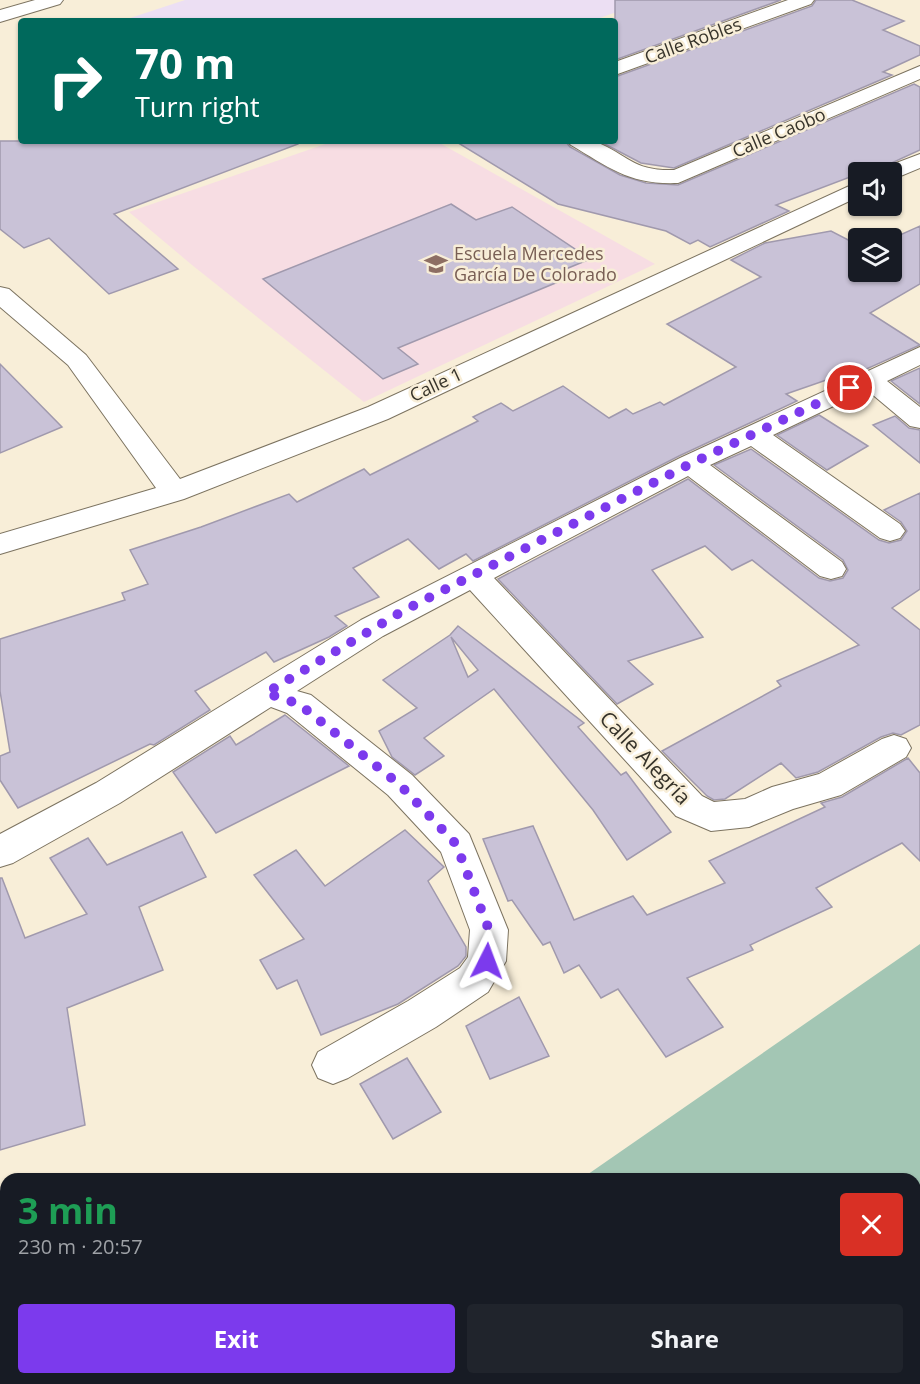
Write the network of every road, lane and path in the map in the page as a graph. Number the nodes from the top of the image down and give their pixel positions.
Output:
1 (54, 0) edge
2 (805, 0) edge
3 (0, 16) edge
4 (618, 68) edge
5 (920, 72) edge
6 (583, 144) edge
7 (920, 160) edge
8 (902, 168) edge
9 (848, 194) edge
10 (0, 294) edge
11 (920, 355) edge
12 (869, 379) junction
13 (920, 420) edge
14 (753, 434) junction
15 (690, 464) junction
16 (174, 492) junction
17 (890, 531) dead end
18 (0, 544) edge
19 (831, 569) dead end
20 (476, 574) junction
21 (266, 693) junction
22 (894, 748) dead end
23 (0, 852) edge
24 (333, 1065) dead end

1 - 3 street
2 - 4 street, Calle Robles
5 - 6 street, Calle Caobo
7 - 8 street
9 - 16 street, Calle 1
10 - 16 street
11 - 12 street
12 - 13 street
12 - 14 street
14 - 15 street
14 - 17 street
15 - 19 street
15 - 20 street
16 - 18 street, Calle 1
20 - 21 street
20 - 22 street, Calle Alegría
21 - 23 street
21 - 24 street

